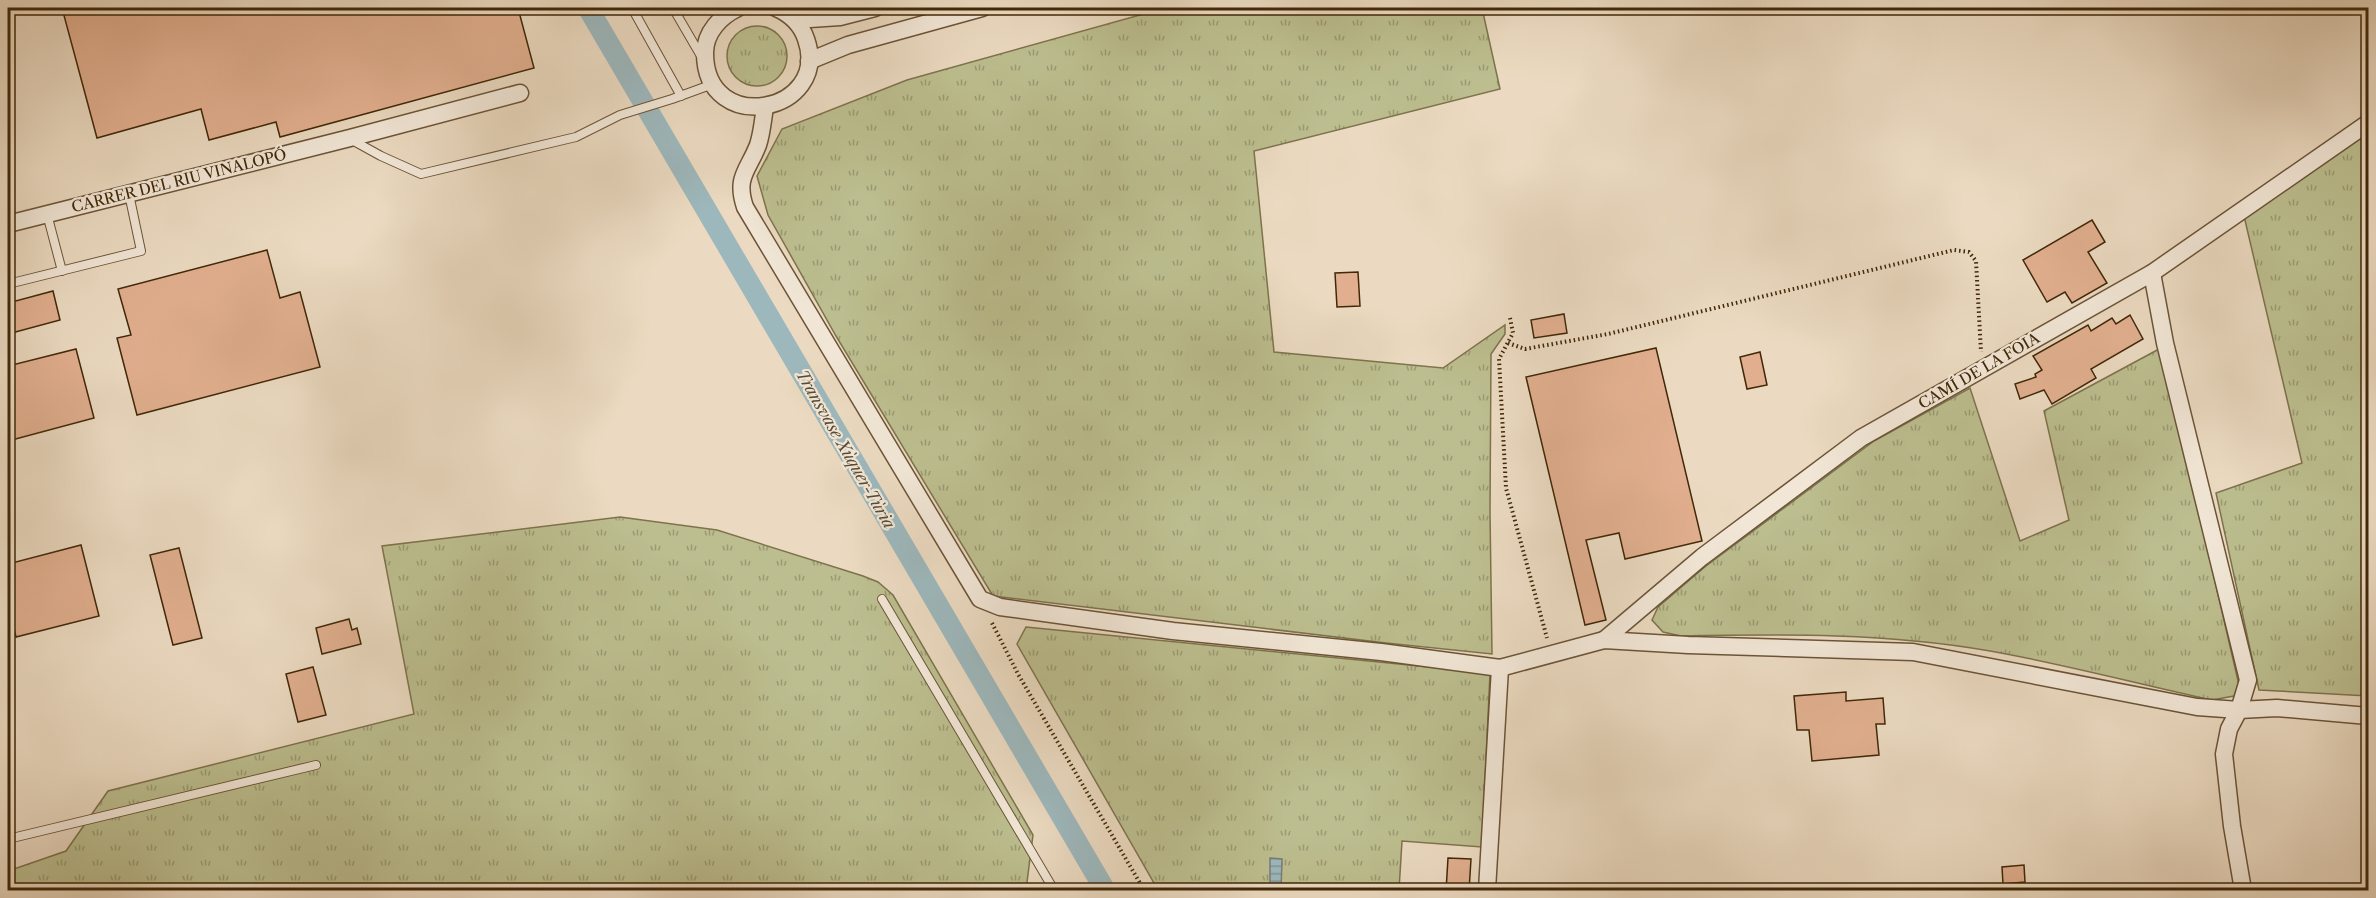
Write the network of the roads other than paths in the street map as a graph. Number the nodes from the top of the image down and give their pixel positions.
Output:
1 (633, 8) edge
2 (673, 8) edge
3 (738, 8) edge
4 (776, 8) edge
5 (875, 8) edge
6 (982, 8) edge
7 (795, 20) junction
8 (809, 61) junction
9 (705, 63) junction
10 (713, 84) junction
11 (520, 93) dead end
12 (681, 96) junction
13 (765, 107) junction
14 (2368, 123) edge
15 (350, 138) junction
16 (129, 194) junction
17 (47, 214) junction
18 (8, 224) edge
19 (62, 271) junction
20 (2152, 273) junction
21 (8, 284) edge
22 (882, 599) dead end
23 (1604, 640) junction
24 (1500, 668) junction
25 (2239, 710) junction
26 (2368, 716) edge
27 (316, 765) dead end
28 (8, 839) edge
29 (1054, 891) edge
30 (1487, 891) edge
31 (2243, 891) edge

1 - 12 lane
2 - 9 lane
3 - 9 street
4 - 7 street
5 - 7 street
6 - 8 street
7 - 8 street
8 - 13 street
9 - 10 street
10 - 12 lane
10 - 13 street
11 - 15 street, CARRER DEL RIU VINALOPÓ
12 - 15 lane
13 - 24 street
14 - 20 street, CAMÍ DE LA FOIA
15 - 16 street, CARRER DEL RIU VINALOPÓ
16 - 17 street, CARRER DEL RIU VINALOPÓ
16 - 19 lane
17 - 18 street, CARRER DEL RIU VINALOPÓ
17 - 19 lane
19 - 21 lane
20 - 23 street, CAMÍ DE LA FOIA
20 - 25 street
22 - 29 lane
23 - 24 street
23 - 25 street
24 - 30 street
25 - 26 street
25 - 31 street
27 - 28 lane

